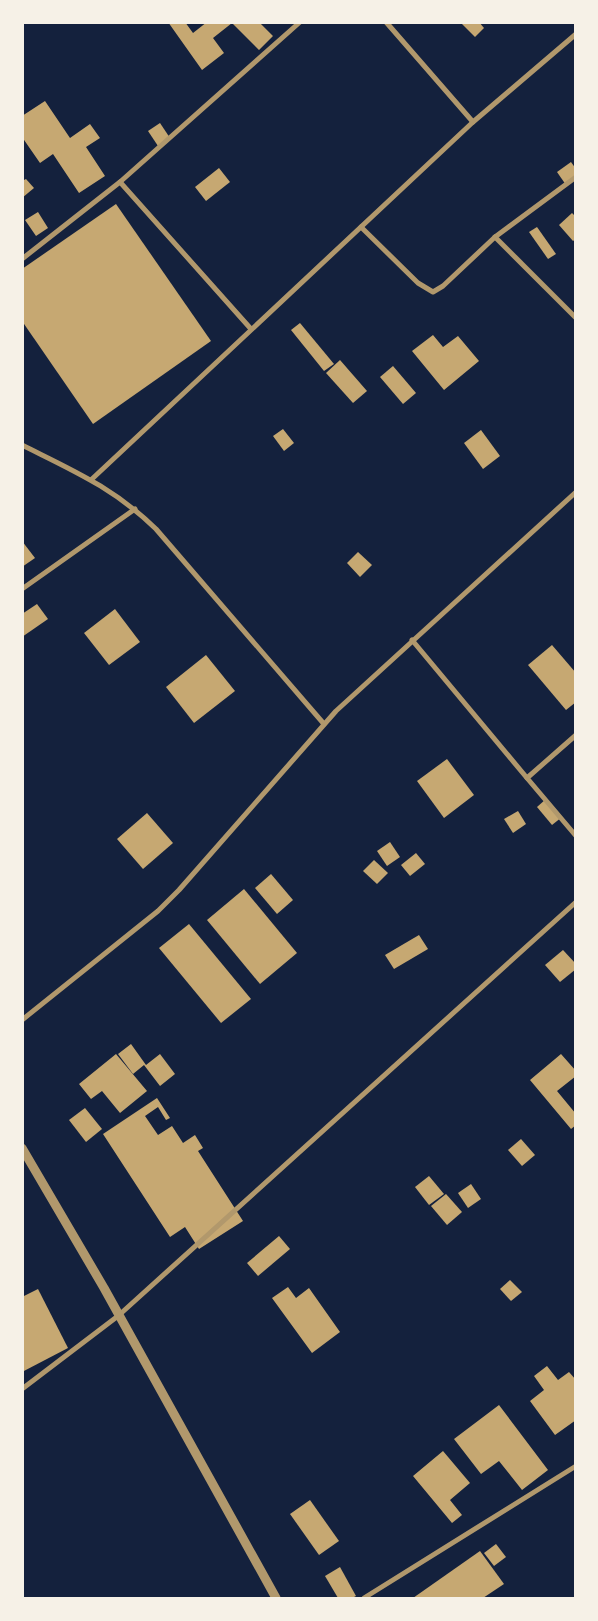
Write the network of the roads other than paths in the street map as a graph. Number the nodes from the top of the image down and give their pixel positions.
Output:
1 (300, 22) edge
2 (386, 22) edge
3 (576, 34) edge
4 (473, 122) junction
5 (576, 177) edge
6 (120, 182) junction
7 (361, 227) junction
8 (495, 237) junction
9 (22, 259) edge
10 (576, 318) edge
11 (251, 329) junction
12 (22, 445) edge
13 (92, 479) junction
14 (576, 492) edge
15 (135, 509) junction
16 (22, 589) edge
17 (412, 640) junction
18 (324, 724) junction
19 (576, 735) edge
20 (527, 778) junction
21 (576, 836) edge
22 (576, 902) edge
23 (22, 1020) edge
24 (22, 1148) edge
25 (118, 1316) junction
26 (22, 1389) edge
27 (576, 1466) edge
28 (276, 1598) edge
29 (364, 1598) edge

1 - 6 street
2 - 4 street
3 - 4 street
4 - 7 street
5 - 8 street
6 - 9 street
6 - 11 street
7 - 8 street
7 - 11 street
8 - 10 street
11 - 13 street
12 - 13 street
13 - 15 street
14 - 17 street
15 - 16 street
15 - 18 street
17 - 18 street
17 - 20 street
18 - 23 street
19 - 20 street
20 - 21 street
22 - 25 street
24 - 25 street
25 - 26 street
25 - 28 street
27 - 29 street

